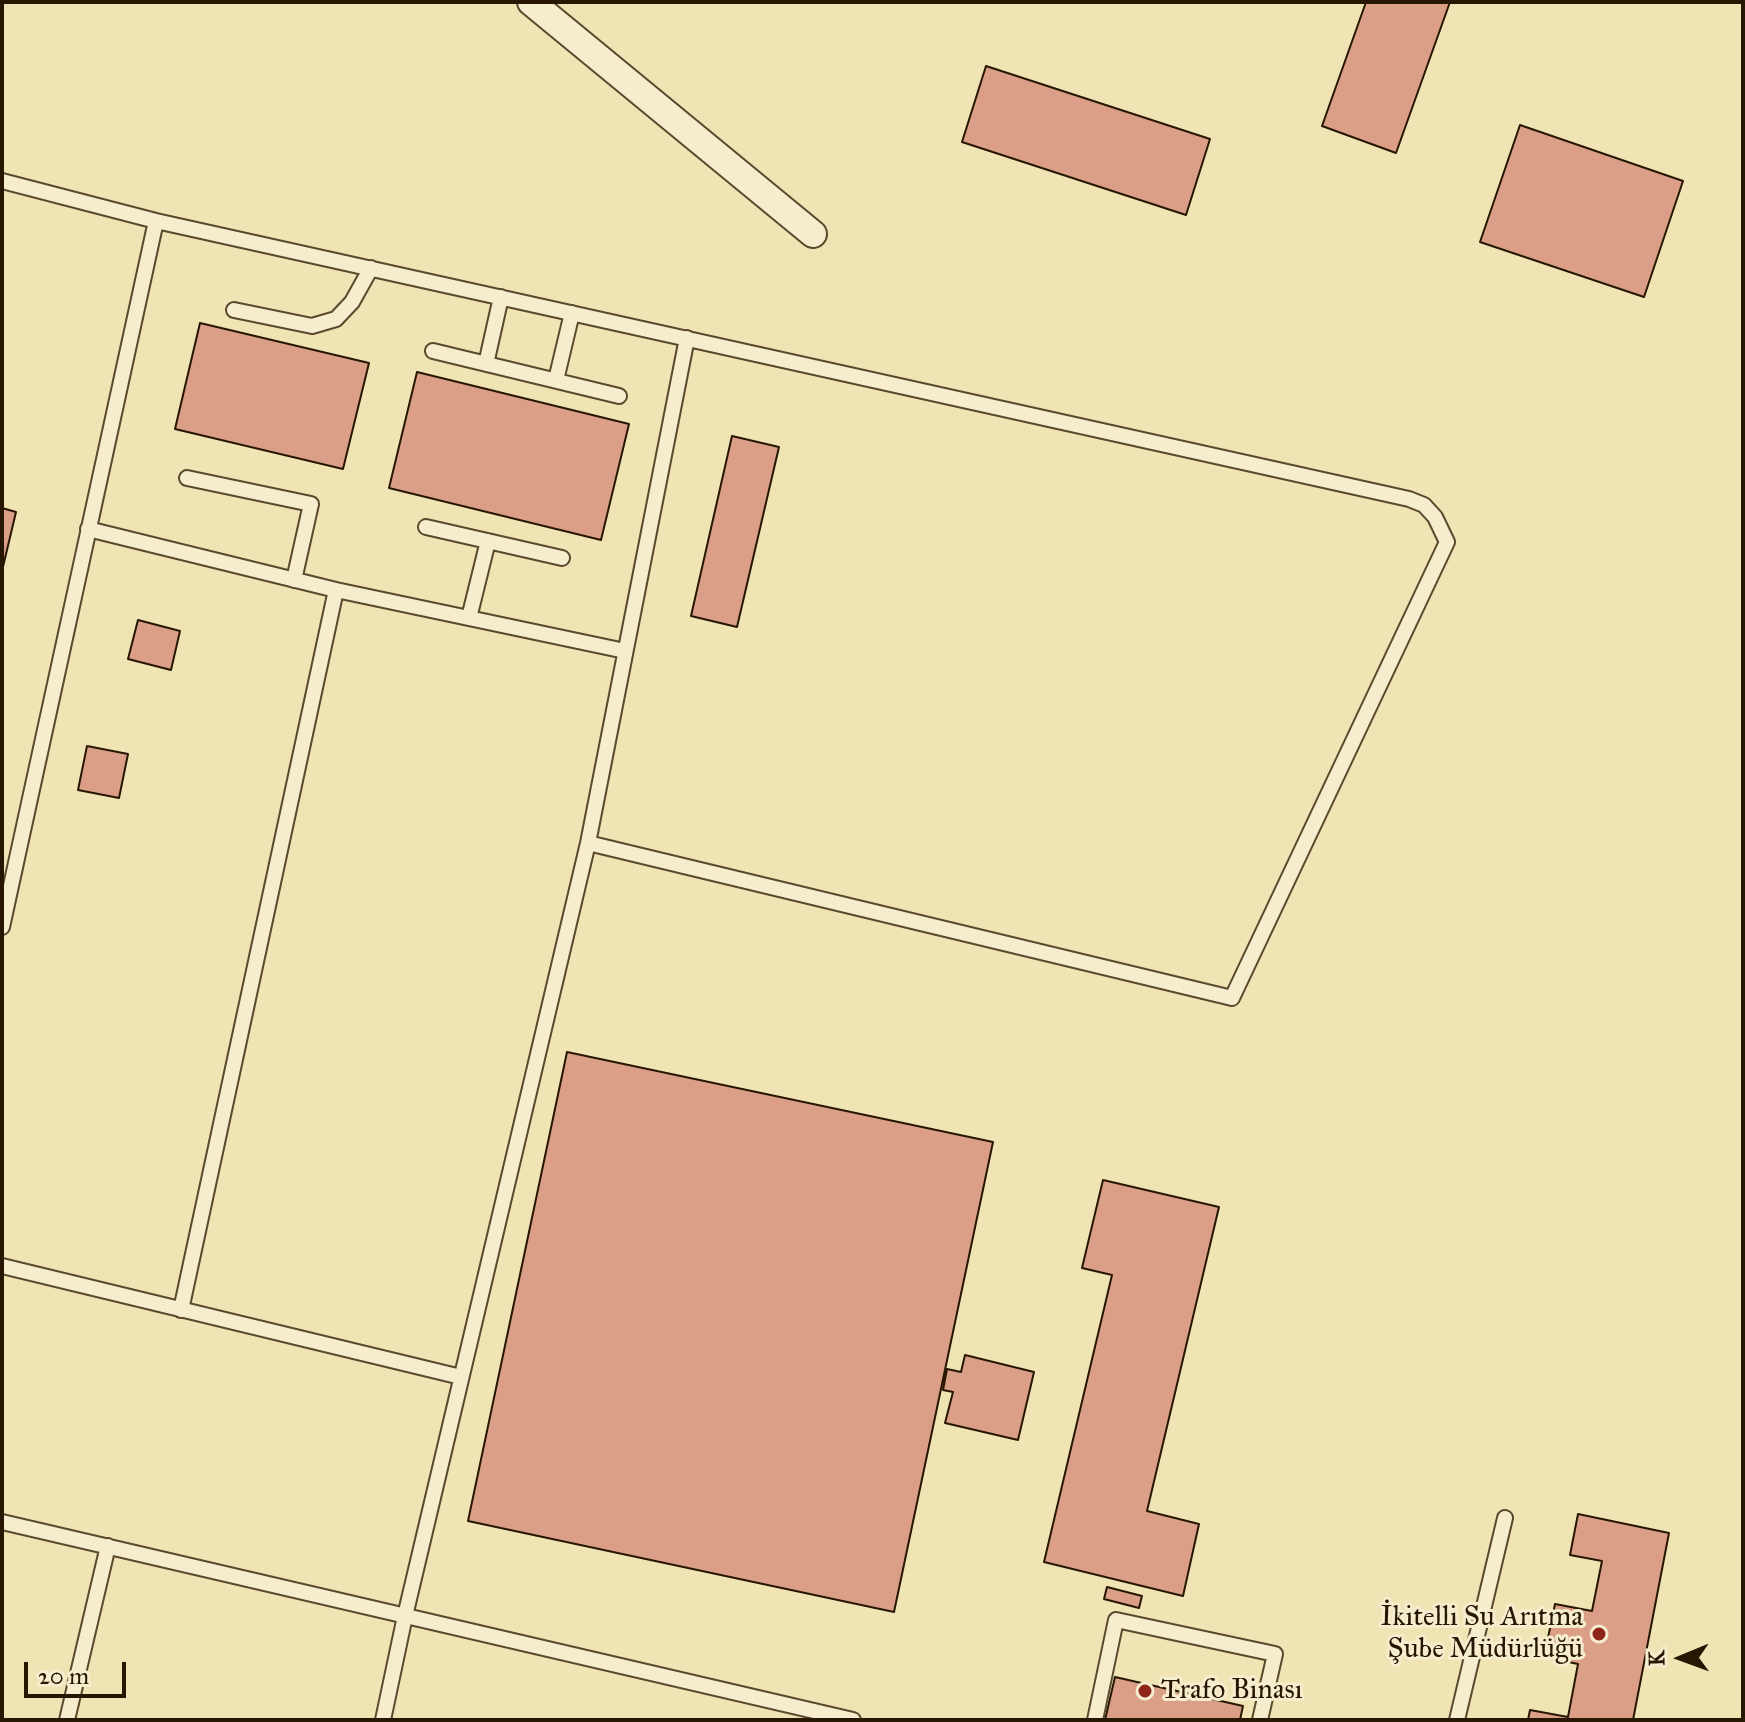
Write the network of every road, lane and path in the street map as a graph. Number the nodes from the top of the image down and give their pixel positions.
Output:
1 (531, 2) edge
2 (2, 181) edge
3 (156, 221) junction
4 (813, 234) dead end
5 (371, 268) junction
6 (501, 297) junction
7 (234, 310) dead end
8 (572, 313) junction
9 (687, 338) junction
10 (433, 351) dead end
11 (486, 364) junction
12 (556, 380) junction
13 (619, 396) dead end
14 (187, 478) dead end
15 (426, 527) dead end
16 (88, 529) junction
17 (488, 541) junction
18 (562, 558) dead end
19 (294, 580) junction
20 (336, 590) junction
21 (469, 618) junction
22 (625, 651) junction
23 (588, 843) junction
24 (2, 927) edge
25 (2, 1266) edge
26 (181, 1310) junction
27 (461, 1377) junction
28 (1505, 1518) dead end
29 (2, 1522) edge
30 (108, 1546) junction
31 (405, 1616) junction
32 (67, 1720) edge
33 (383, 1720) edge
34 (853, 1720) edge
35 (1095, 1720) edge
36 (1260, 1720) edge
37 (1457, 1720) edge

1 - 4 street
2 - 3 lane
3 - 5 lane
3 - 16 lane
5 - 6 lane
5 - 7 lane
6 - 8 lane
6 - 11 lane
8 - 9 lane
8 - 12 lane
9 - 22 lane
9 - 23 lane
10 - 11 lane
11 - 12 lane
12 - 13 lane
14 - 19 lane
15 - 17 lane
16 - 19 lane
16 - 24 lane
17 - 18 lane
17 - 21 lane
19 - 20 lane
20 - 21 lane
20 - 26 lane
21 - 22 lane
22 - 23 lane
23 - 27 lane
25 - 26 lane
26 - 27 lane
27 - 31 lane
28 - 37 lane
29 - 30 lane
30 - 31 lane
30 - 32 lane
31 - 33 lane
31 - 34 lane
35 - 36 lane

